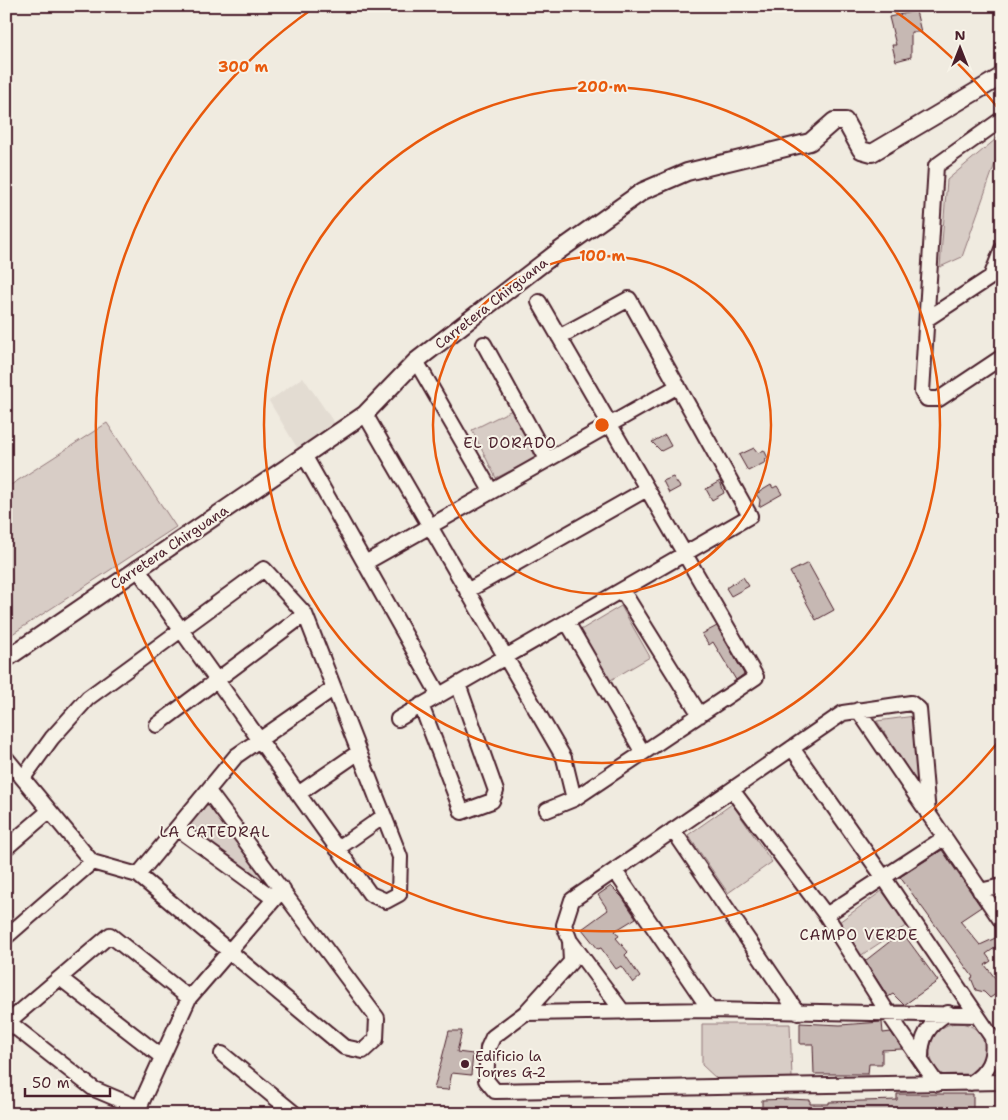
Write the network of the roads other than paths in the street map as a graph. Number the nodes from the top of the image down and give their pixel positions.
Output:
1 (1002, 76) edge
2 (1002, 119) edge
3 (1002, 249) edge
4 (539, 302) dead end
5 (927, 319) junction
6 (559, 337) junction
7 (484, 344) dead end
8 (1002, 357) edge
9 (416, 361) junction
10 (678, 386) junction
11 (364, 414) junction
12 (610, 424) junction
13 (304, 455) junction
14 (547, 460) junction
15 (647, 489) junction
16 (491, 491) junction
17 (430, 526) junction
18 (685, 554) junction
19 (364, 563) junction
20 (137, 568) junction
21 (622, 590) junction
22 (468, 591) junction
23 (306, 614) junction
24 (567, 622) junction
25 (180, 630) junction
26 (505, 657) junction
27 (6, 659) edge
28 (217, 680) junction
29 (458, 684) junction
30 (334, 688) junction
31 (439, 695) junction
32 (421, 705) junction
33 (858, 710) junction
34 (700, 715) junction
35 (398, 719) dead end
36 (157, 725) dead end
37 (260, 741) junction
38 (792, 748) junction
39 (359, 752) junction
40 (643, 753) junction
41 (6, 758) edge
42 (23, 778) junction
43 (732, 790) junction
44 (208, 791) junction
45 (298, 794) junction
46 (574, 799) junction
47 (547, 810) dead end
48 (49, 811) junction
49 (928, 814) junction
50 (384, 816) junction
51 (177, 828) junction
52 (673, 830) junction
53 (944, 838) junction
54 (6, 848) edge
55 (337, 849) junction
56 (92, 862) junction
57 (615, 871) junction
58 (138, 875) junction
59 (884, 878) junction
60 (1002, 886) edge
61 (980, 891) junction
62 (278, 894) junction
63 (826, 915) junction
64 (1002, 922) edge
65 (6, 937) edge
66 (570, 941) junction
67 (231, 952) junction
68 (60, 978) junction
69 (190, 998) junction
70 (710, 1010) junction
71 (623, 1012) junction
72 (888, 1012) junction
73 (525, 1013) junction
74 (798, 1013) junction
75 (948, 1013) junction
76 (976, 1015) junction
77 (7, 1021) edge
78 (992, 1038) junction
79 (1002, 1052) edge
80 (222, 1054) dead end
81 (162, 1057) junction
82 (921, 1061) junction
83 (1002, 1082) edge
84 (971, 1083) junction
85 (938, 1084) junction
86 (295, 1114) edge

1 - 9 street, Carretera Chirguana
2 - 5 street
3 - 5 street
4 - 6 street
5 - 8 street
6 - 10 street
6 - 12 street
7 - 14 street
9 - 11 street, Carretera Chirguana
9 - 16 street
10 - 12 street
10 - 18 street
11 - 13 street, Carretera Chirguana
11 - 17 street
12 - 14 street
12 - 15 street
13 - 19 street
13 - 20 street, Carretera Chirguana
14 - 16 street
15 - 18 street
15 - 22 street
16 - 17 street
17 - 19 street
17 - 22 street
18 - 21 street
18 - 34 street
19 - 31 street
20 - 25 street
20 - 27 street, Carretera Chirguana
21 - 24 street
21 - 34 street
22 - 26 street
23 - 25 street
23 - 28 street
23 - 30 street
24 - 26 street
24 - 40 street
25 - 28 street
25 - 42 street
26 - 29 street
26 - 46 street
28 - 36 street
28 - 37 street
29 - 31 street
29 - 32 street
30 - 37 street
30 - 39 street
31 - 32 street
32 - 35 street
33 - 38 street
33 - 49 street
33 - 49 street
34 - 40 street
37 - 44 street
37 - 45 street
38 - 43 street
38 - 59 street
39 - 45 street
39 - 50 street
40 - 46 street
41 - 42 street
42 - 48 street
43 - 52 street
43 - 63 street
44 - 51 street
44 - 62 street
45 - 55 street
46 - 47 street
48 - 54 street
48 - 56 street
49 - 53 street
50 - 55 street
50 - 55 street
51 - 58 street
51 - 62 street
52 - 57 street
52 - 74 street
53 - 59 street
53 - 61 street
56 - 58 street
56 - 65 street
57 - 66 street
57 - 70 street
58 - 67 street
59 - 63 street
59 - 76 street
60 - 61 street
61 - 64 street
62 - 67 street
62 - 67 street
63 - 72 street
66 - 71 street
66 - 73 street
67 - 69 street
68 - 69 street
68 - 77 street
68 - 81 street
69 - 81 street
70 - 71 street
70 - 74 street
71 - 73 street
72 - 74 street
72 - 75 street
72 - 82 street
73 - 85 street
75 - 76 street
75 - 82 street
76 - 78 street
77 - 81 street
78 - 79 street
78 - 84 street
80 - 86 street
82 - 85 street
83 - 84 street
84 - 85 street

